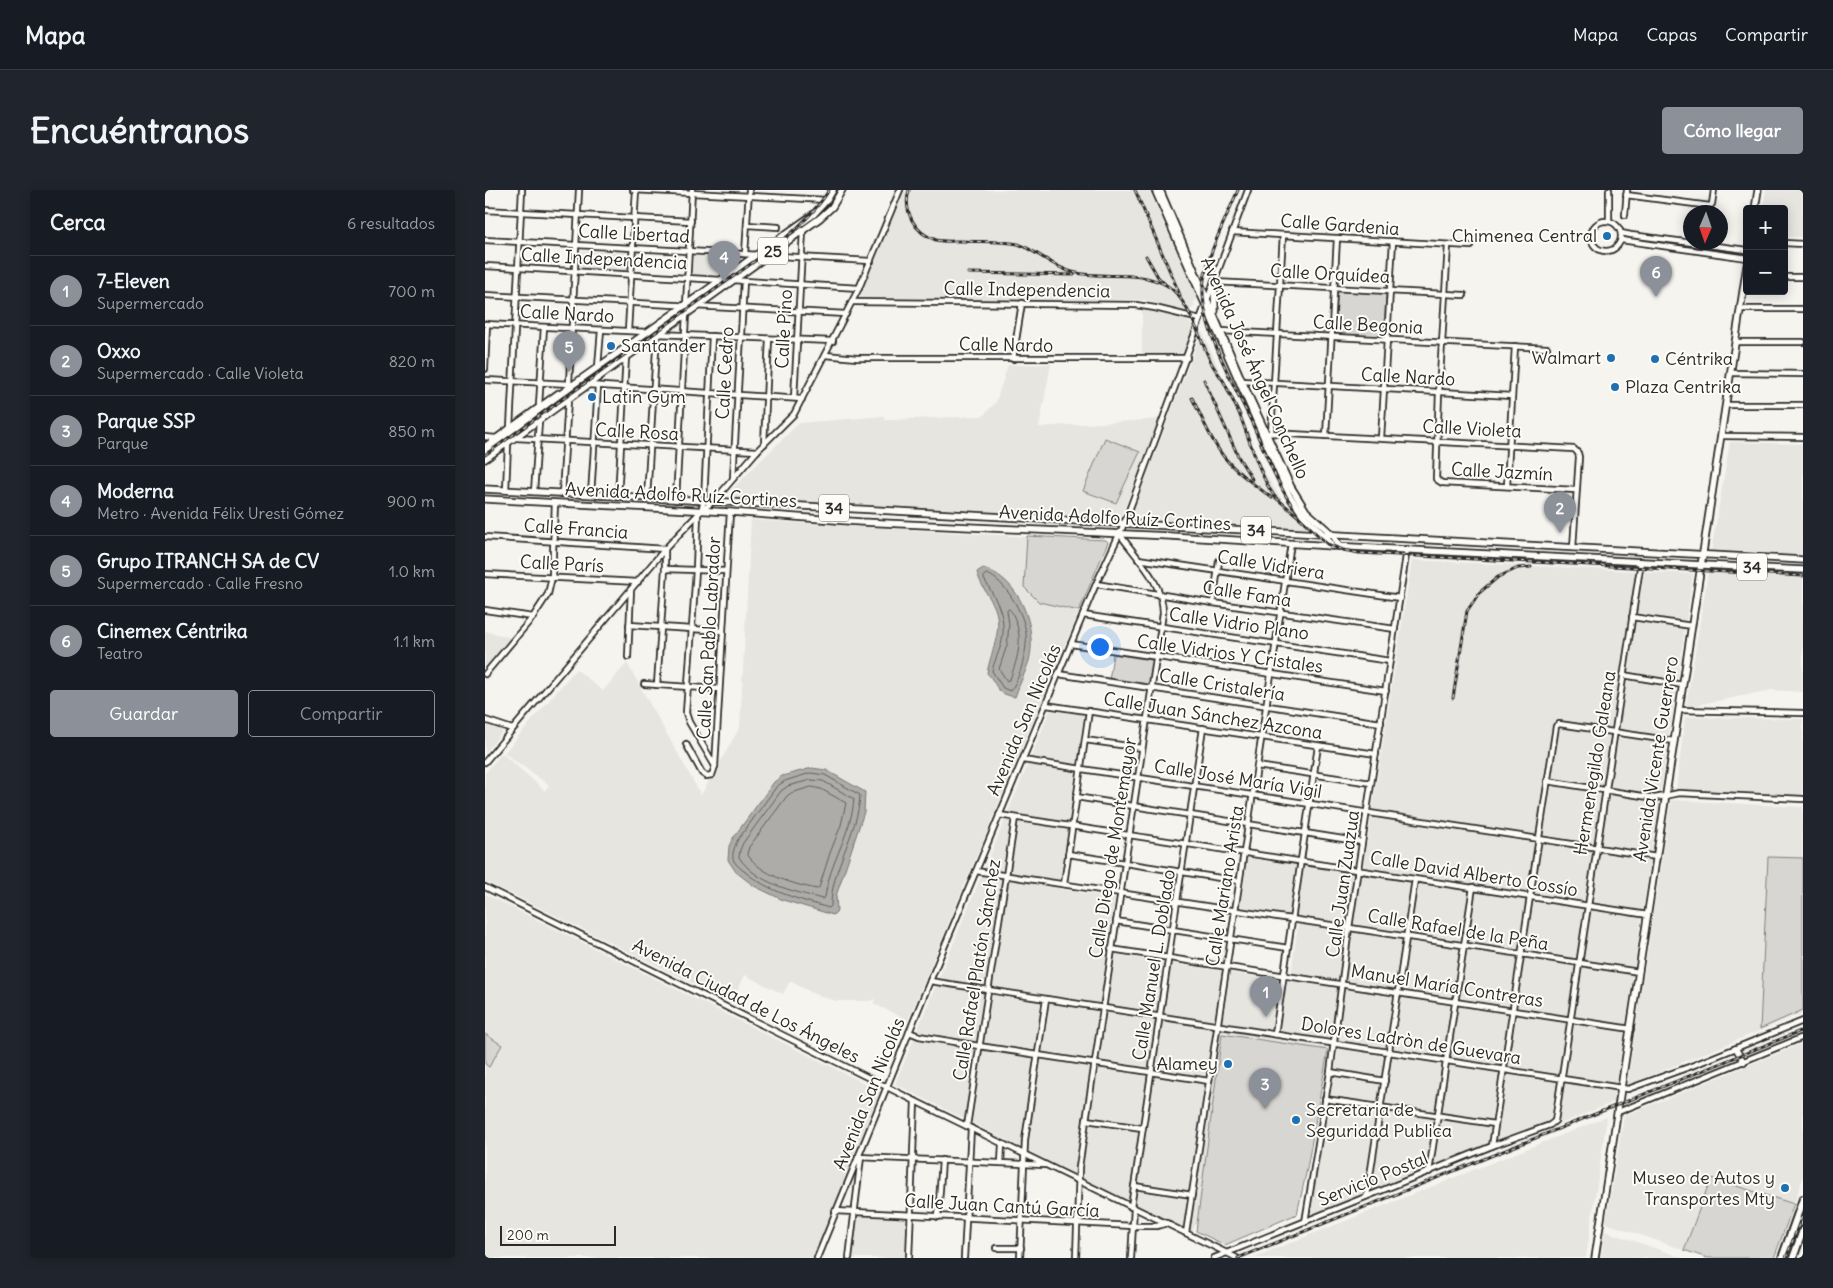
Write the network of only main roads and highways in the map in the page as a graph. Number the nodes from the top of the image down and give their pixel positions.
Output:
1 (833, 190) edge
2 (842, 190) edge
3 (1155, 190) edge
4 (1160, 190) edge
5 (1758, 190) edge
6 (1756, 205) edge
7 (1214, 282) road end
8 (1743, 292) edge
9 (1215, 318) junction
10 (485, 450) edge
11 (485, 460) edge
12 (485, 489) edge
13 (485, 499) edge
14 (1271, 531) junction
15 (1324, 535) junction
16 (1333, 536) junction
17 (1371, 537) junction
18 (1270, 542) junction
19 (1336, 546) junction
20 (1372, 548) junction
21 (1703, 555) junction
22 (1803, 560) edge
23 (1701, 564) junction
24 (1803, 570) edge
25 (1803, 1199) edge
26 (1803, 1230) edge
27 (1595, 1258) edge
28 (1782, 1258) edge
29 (1793, 1258) edge

1 - 10 main road, 25
2 - 11 main road, 25
3 - 15 main road, Avenida José Ángel Conchello
4 - 9 main road, Avenida José Ángel Conchello
5 - 6 main road
7 - 9 main road
8 - 21 main road, Avenida Vicente Guerrero
9 - 16 main road, Avenida José Ángel Conchello
12 - 14 main road, Avenida Adolfo Ruíz Cortines / 34
13 - 18 main road, Avenida Adolfo Ruíz Cortines / 34
14 - 15 main road, Avenida Adolfo Ruíz Cortines / 34
14 - 18 main road
15 - 16 main road, Avenida Adolfo Ruíz Cortines / 34
15 - 19 main road, Avenida José Ángel Conchello
16 - 17 main road, Avenida Adolfo Ruíz Cortines / 34
16 - 19 main road, Avenida José Ángel Conchello
17 - 20 main road
17 - 21 main road, Avenida Adolfo Ruíz Cortines / 34
18 - 19 main road, Avenida Adolfo Ruíz Cortines / 34
19 - 20 main road, Avenida Adolfo Ruíz Cortines / 34
20 - 23 main road, Avenida Adolfo Ruíz Cortines / 34
21 - 22 main road, Avenida Adolfo Ruíz Cortines / 34
21 - 23 main road, Avenida Vicente Guerrero
23 - 24 main road, Avenida Adolfo Ruíz Cortines / 34
23 - 27 main road, Avenida Vicente Guerrero
25 - 28 highway
26 - 29 highway

